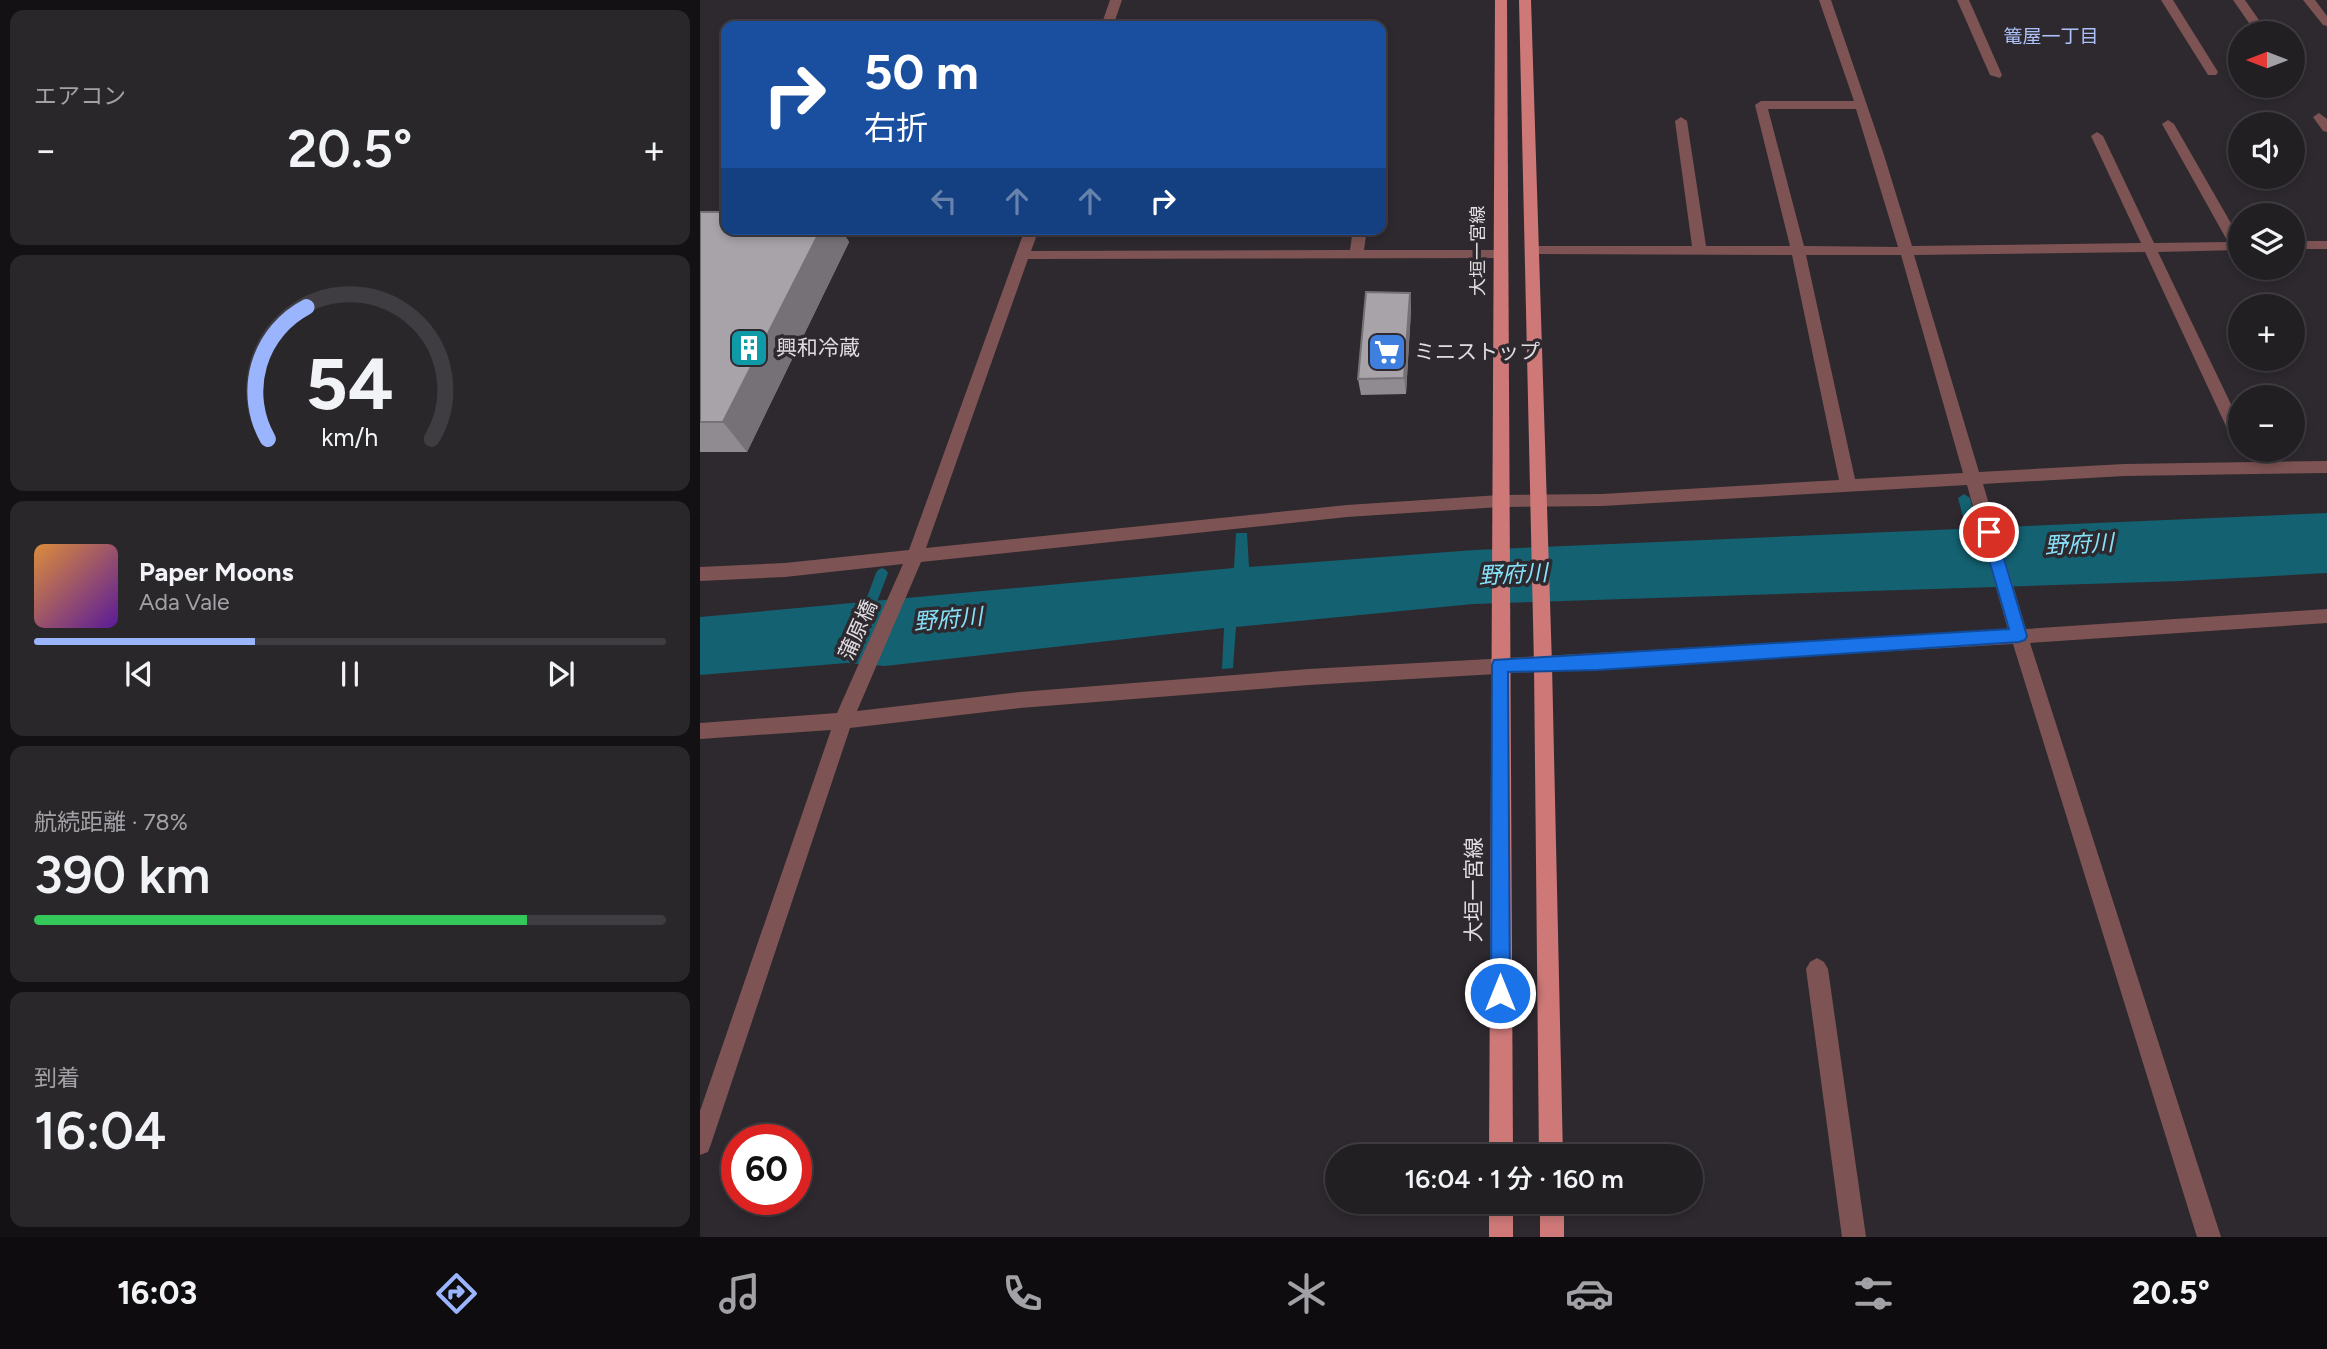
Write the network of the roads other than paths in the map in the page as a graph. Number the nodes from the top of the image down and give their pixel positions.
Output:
1 (1116, 0) edge
2 (1502, 0) edge
3 (1525, 0) edge
4 (1825, 0) edge
5 (1963, 0) edge
6 (2167, 0) edge
7 (2239, 0) edge
8 (2309, 0) edge
9 (1109, 21) edge
10 (2254, 21) edge
11 (2327, 23) edge
12 (2212, 72) dead end
13 (1996, 75) dead end
14 (1861, 105) junction
15 (1681, 121) dead end
16 (2168, 124) dead end
17 (2097, 136) dead end
18 (2228, 229) edge
19 (1030, 235) edge
20 (1359, 235) edge
21 (2148, 246) junction
22 (2228, 246) edge
23 (2305, 247) edge
24 (2325, 249) edge
25 (1532, 250) junction
26 (1700, 251) junction
27 (1798, 251) junction
28 (1906, 251) junction
29 (1357, 252) junction
30 (1501, 254) junction
31 (1023, 255) junction
32 (2228, 414) edge
33 (2251, 462) edge
34 (2327, 467) edge
35 (2254, 468) junction
36 (1973, 480) junction
37 (1849, 487) junction
38 (1538, 500) junction
39 (1500, 501) junction
40 (915, 557) junction
41 (700, 574) edge
42 (2327, 616) edge
43 (2019, 636) junction
44 (1500, 665) junction
45 (1543, 665) junction
46 (842, 721) junction
47 (700, 731) edge
48 (1817, 969) dead end
49 (700, 1144) edge
50 (1500, 1144) edge
51 (1551, 1144) edge
52 (1501, 1214) edge
53 (1552, 1214) edge
54 (1501, 1237) edge
55 (1552, 1237) edge
56 (1854, 1237) edge
57 (2209, 1237) edge

1 - 9 street
2 - 30 main road, 大垣一宮線
3 - 25 main road
4 - 14 street
5 - 13 street
6 - 12 street
7 - 10 street
8 - 11 street
14 - 27 street
14 - 28 street
15 - 26 street
16 - 18 street
17 - 21 street
19 - 31 street, 蒲原橋
20 - 29 street
21 - 22 street
21 - 28 street
21 - 32 street
23 - 24 street
25 - 26 street
25 - 38 main road
26 - 27 street
27 - 28 street
27 - 37 street
28 - 36 street
29 - 30 street
29 - 31 street
30 - 39 main road, 大垣一宮線
31 - 40 street, 蒲原橋
33 - 35 street
34 - 35 street
35 - 36 street
36 - 37 street
36 - 43 street
37 - 38 street
38 - 39 street
38 - 45 main road
39 - 40 street
39 - 44 main road, 大垣一宮線
40 - 41 street
40 - 46 street, 蒲原橋
42 - 43 street
43 - 45 street
43 - 57 street
44 - 45 street
44 - 46 street
44 - 50 main road, 大垣一宮線
45 - 51 main road
46 - 47 street
46 - 49 street, 蒲原橋
48 - 56 street
52 - 54 main road
53 - 55 main road

